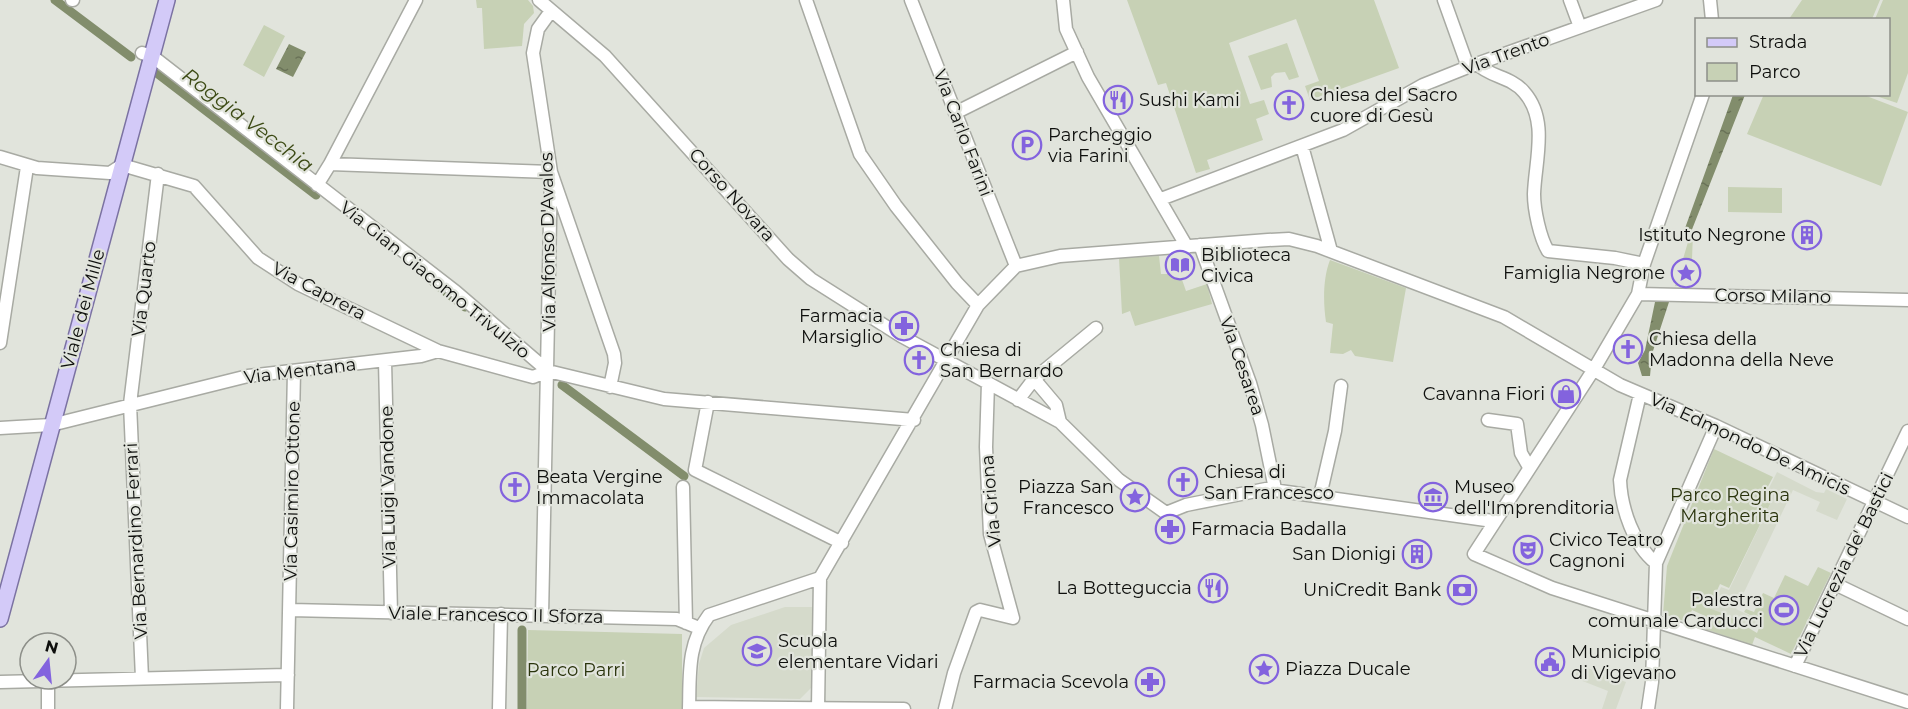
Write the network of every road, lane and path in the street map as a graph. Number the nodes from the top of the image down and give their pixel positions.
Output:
1 (156, 0) edge
2 (167, 0) edge
3 (416, 0) edge
4 (806, 0) edge
5 (910, 0) edge
6 (1063, 0) edge
7 (1444, 0) edge
8 (1570, 0) edge
9 (1656, 0) edge
10 (1710, 0) edge
11 (547, 4) edge
12 (1712, 18) edge
13 (1580, 27) junction
14 (1077, 52) junction
15 (145, 61) junction
16 (1473, 66) junction
17 (1701, 96) edge
18 (955, 113) junction
19 (1302, 146) junction
20 (0, 157) edge
21 (330, 164) junction
22 (27, 167) junction
23 (116, 169) junction
24 (551, 172) junction
25 (158, 174) junction
26 (317, 185) junction
27 (1161, 199) junction
28 (1193, 246) junction
29 (1331, 251) junction
30 (1644, 264) junction
31 (1016, 266) junction
32 (1638, 294) junction
33 (1908, 300) edge
34 (978, 305) junction
35 (1096, 328) dead end
36 (0, 343) edge
37 (438, 351) junction
38 (947, 359) junction
39 (385, 361) junction
40 (1594, 369) junction
41 (294, 371) junction
42 (548, 372) junction
43 (1034, 379) junction
44 (988, 383) junction
45 (1341, 386) dead end
46 (610, 387) junction
47 (1640, 394) junction
48 (1018, 400) junction
49 (708, 402) junction
50 (130, 404) junction
51 (914, 420) junction
52 (1488, 420) dead end
53 (1060, 422) junction
54 (46, 425) junction
55 (1716, 426) junction
56 (0, 428) edge
57 (1908, 431) edge
58 (1529, 467) junction
59 (683, 487) dead end
60 (1280, 491) junction
61 (1320, 496) junction
62 (1875, 502) junction
63 (1908, 517) edge
64 (1494, 521) junction
65 (842, 543) junction
66 (1656, 563) junction
67 (820, 578) junction
68 (0, 579) edge
69 (1835, 584) junction
70 (290, 610) junction
71 (391, 613) junction
72 (501, 614) junction
73 (542, 616) junction
74 (0, 619) edge
75 (1654, 620) junction
76 (1908, 620) edge
77 (686, 623) junction
78 (699, 628) junction
79 (1795, 666) junction
80 (288, 675) junction
81 (142, 678) junction
82 (78, 680) edge
83 (0, 682) edge
84 (18, 682) edge
85 (48, 691) edge
86 (1908, 702) edge
87 (689, 708) edge
88 (818, 708) edge
89 (48, 709) edge
90 (287, 709) edge
91 (499, 709) edge
92 (904, 709) edge
93 (945, 709) edge
94 (1648, 709) edge

1 - 15 main road, Viale dei Mille
2 - 15 main road, Viale dei Mille
3 - 21 street
4 - 34 street
5 - 18 street, Via Carlo Farini
6 - 14 street, Via Cesarea
7 - 16 street
8 - 13 street
9 - 13 street, Via Trento
10 - 12 street
11 - 24 street, Via Alfonso D'Avalos
11 - 38 street, Corso Novara
13 - 16 street, Via Trento
14 - 18 street
14 - 27 street, Via Cesarea
15 - 23 main road, Viale dei Mille
15 - 26 street, Via Gian Giacomo Trivulzio
16 - 19 street, Via Trento
16 - 30 street
17 - 30 street
18 - 31 street, Via Carlo Farini
19 - 27 street, Via Trento
19 - 29 street
20 - 22 street, Via Caprera
21 - 24 street
21 - 26 street
22 - 23 street, Via Caprera
22 - 36 street
23 - 25 street, Via Caprera
23 - 54 main road, Viale dei Mille
24 - 42 street, Via Alfonso D'Avalos
24 - 46 street
25 - 37 street, Via Caprera
25 - 50 street, Via Quarto
26 - 42 street, Via Gian Giacomo Trivulzio
27 - 28 street, Via Cesarea
28 - 29 street, Via Edmondo De Amicis
28 - 31 street, Via Edmondo De Amicis
28 - 60 street, Via Cesarea
29 - 40 street, Via Edmondo De Amicis
30 - 32 street
31 - 34 street
32 - 33 street, Corso Milano
32 - 40 street
34 - 38 street
35 - 43 street
37 - 39 street, Via Mentana
37 - 42 street, Via Mentana
38 - 44 street, Corso Novara
38 - 51 street
39 - 41 street, Via Mentana
39 - 71 street, Via Luigi Vandone
40 - 47 street, Via Edmondo De Amicis
40 - 58 street
41 - 50 street, Via Mentana
41 - 70 street, Via Casimiro Ottone
42 - 46 street, Via Gian Giacomo Trivulzio
42 - 73 street, Via Alfonso D'Avalos
43 - 48 street
43 - 53 street
44 - 48 street, Corso Novara
44 - 93 street, Via Griona
45 - 61 street
46 - 49 street, Via Gian Giacomo Trivulzio
47 - 55 street, Via Edmondo De Amicis
47 - 66 street
48 - 53 street, Corso Novara
49 - 51 street, Via Gian Giacomo Trivulzio
49 - 65 street
50 - 54 street, Via Mentana
50 - 81 street, Via Bernardino Ferrari
51 - 65 street
52 - 58 street
53 - 60 street
54 - 56 street, Via Mentana
54 - 68 main road, Viale dei Mille
54 - 74 main road, Viale dei Mille
55 - 62 street, Via Edmondo De Amicis
55 - 66 street
57 - 62 street, Via Lucrezia de' Bastici
58 - 64 street
59 - 77 street
60 - 61 street
61 - 64 street
62 - 63 street, Via Edmondo De Amicis
62 - 69 street, Via Lucrezia de' Bastici
64 - 75 street
65 - 67 street
66 - 75 street
67 - 78 street
67 - 88 street
69 - 76 street
69 - 79 street, Via Lucrezia de' Bastici
70 - 71 street, Viale Francesco II Sforza
70 - 80 street, Via Casimiro Ottone
71 - 72 street, Viale Francesco II Sforza
72 - 73 street, Viale Francesco II Sforza
72 - 91 street
73 - 77 street, Viale Francesco II Sforza
75 - 79 street
75 - 94 street
77 - 78 street, Viale Francesco II Sforza
78 - 87 street
79 - 86 street
80 - 81 street
80 - 90 street, Via Casimiro Ottone
81 - 82 street
83 - 84 street
85 - 89 street
87 - 88 street
88 - 92 street

